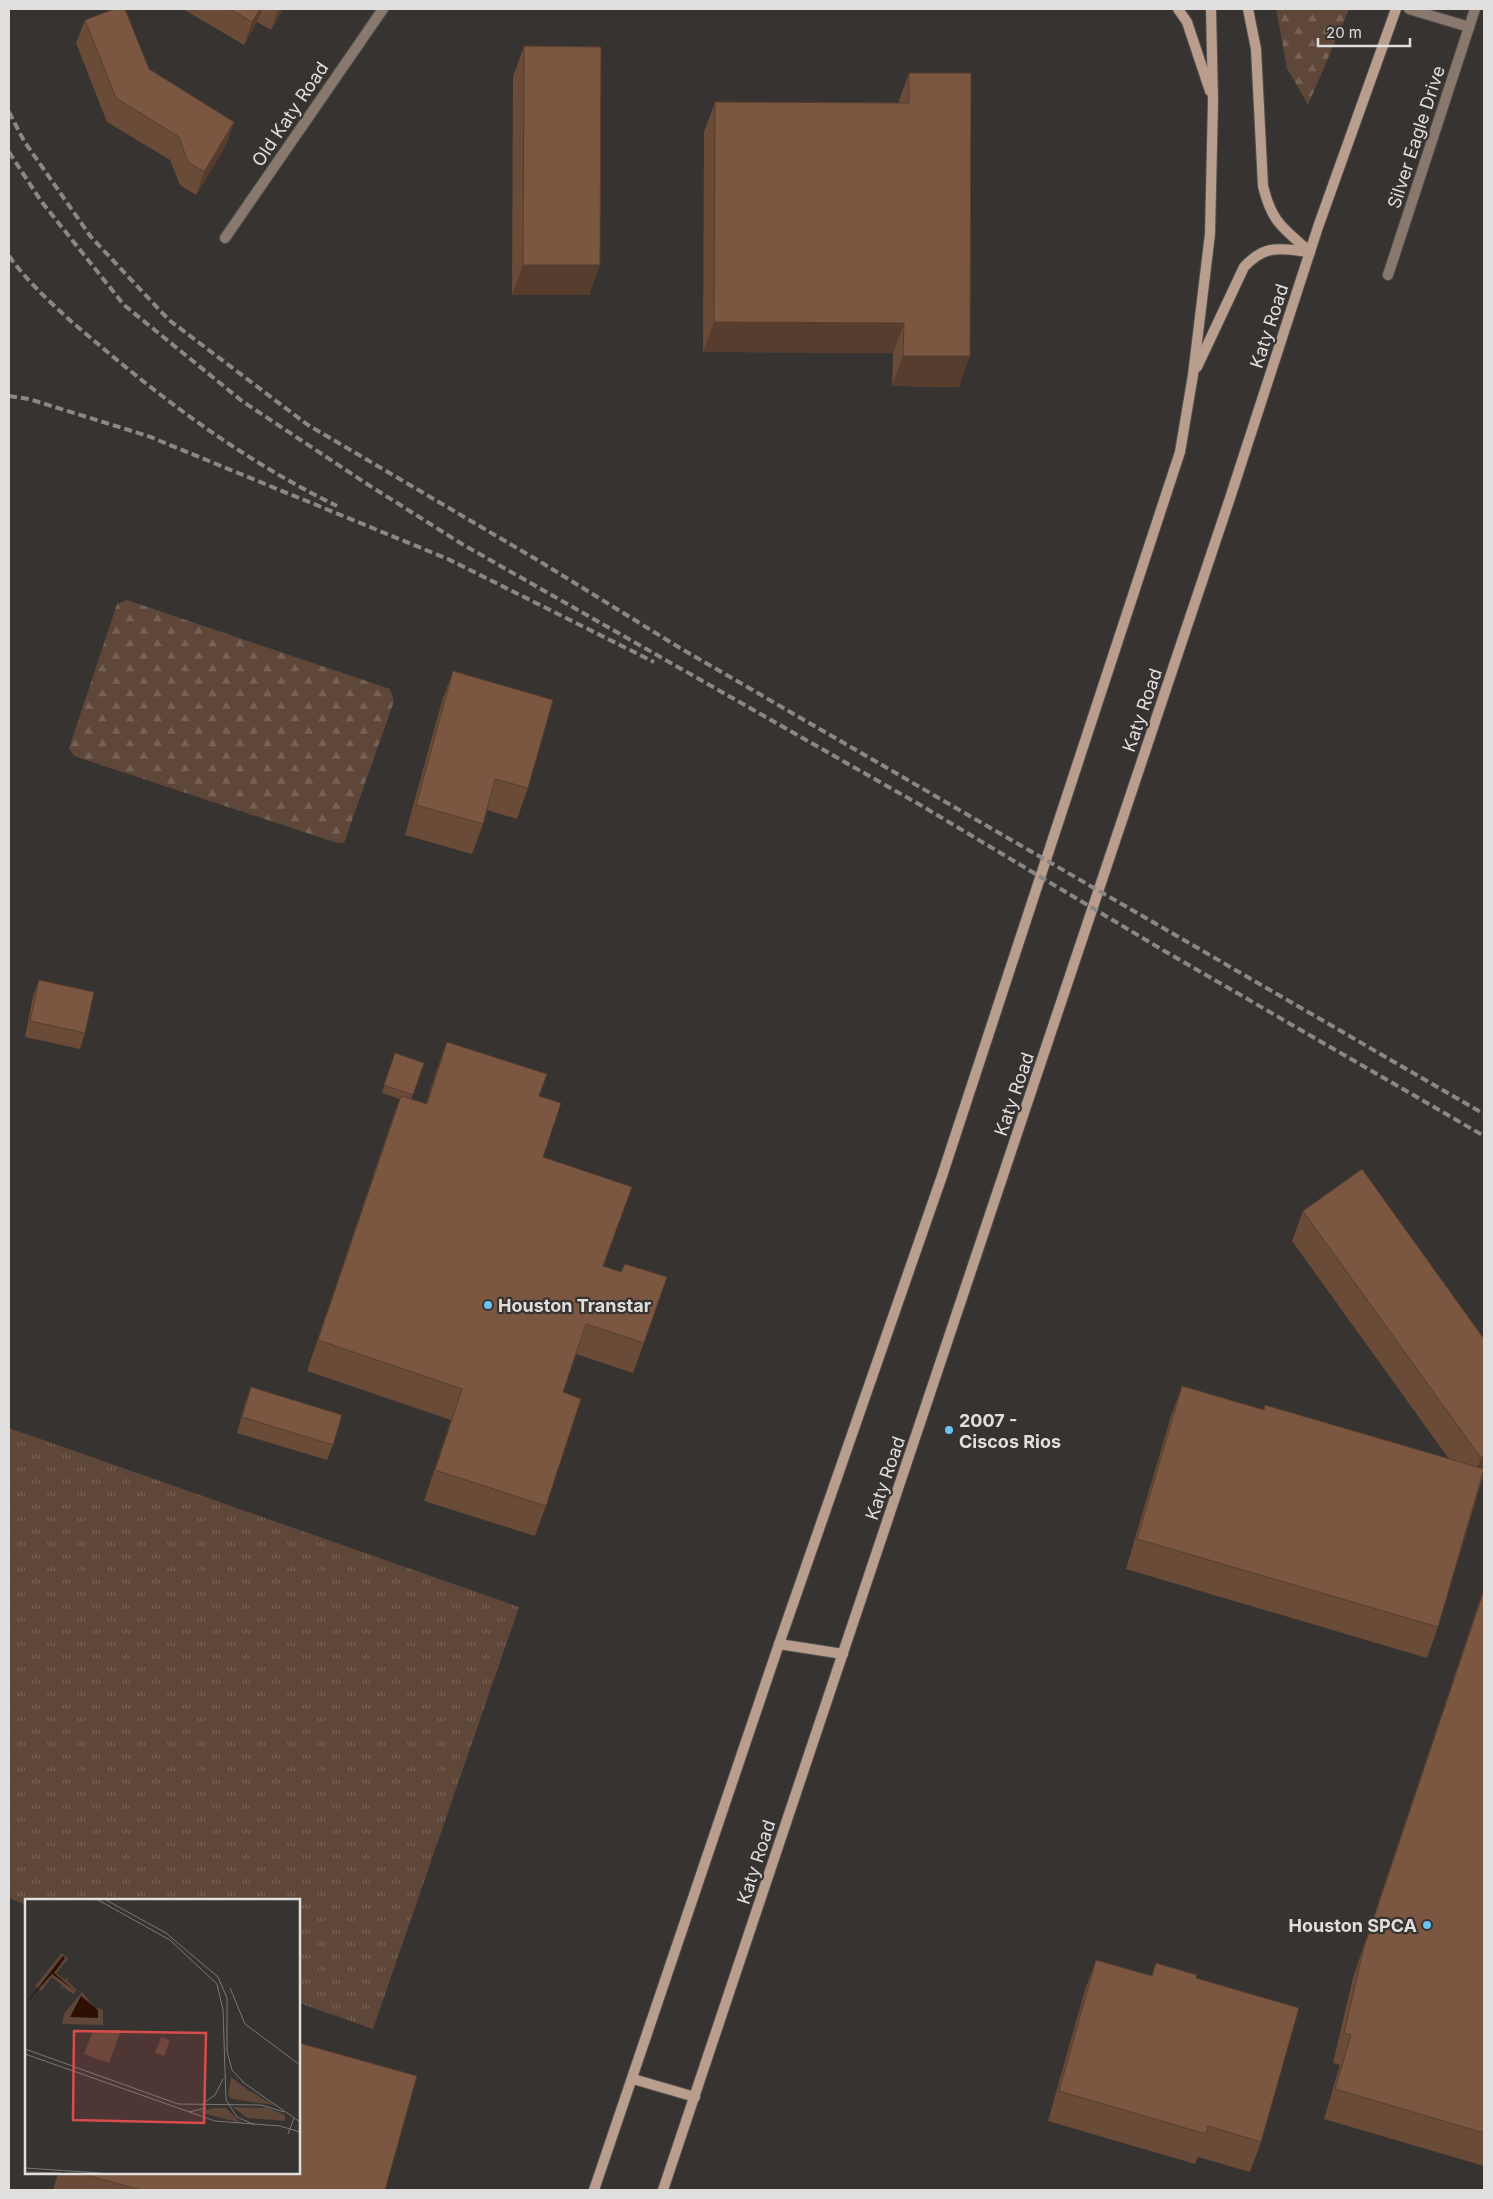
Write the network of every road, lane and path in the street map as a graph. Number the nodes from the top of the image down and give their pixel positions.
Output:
1 (383, 9) edge
2 (1178, 9) edge
3 (1211, 9) edge
4 (1248, 9) edge
5 (1396, 9) edge
6 (1409, 9) edge
7 (1475, 9) edge
8 (1469, 27) junction
9 (1213, 101) junction
10 (225, 238) dead end
11 (1310, 252) junction
12 (1388, 275) dead end
13 (1193, 375) junction
14 (779, 1644) junction
15 (843, 1654) junction
16 (633, 2079) junction
17 (695, 2096) junction
18 (594, 2190) edge
19 (663, 2190) edge

1 - 10 street, Old Katy Road
2 - 9 main road
3 - 9 main road
4 - 11 main road
5 - 11 main road, Katy Road
6 - 8 street
7 - 8 street, Silver Eagle Drive
8 - 12 street, Silver Eagle Drive
9 - 13 main road
11 - 13 main road
11 - 15 main road, Katy Road
13 - 14 main road
14 - 15 main road
14 - 16 main road
15 - 17 main road, Katy Road
16 - 17 main road
16 - 18 main road
17 - 19 main road, Katy Road

